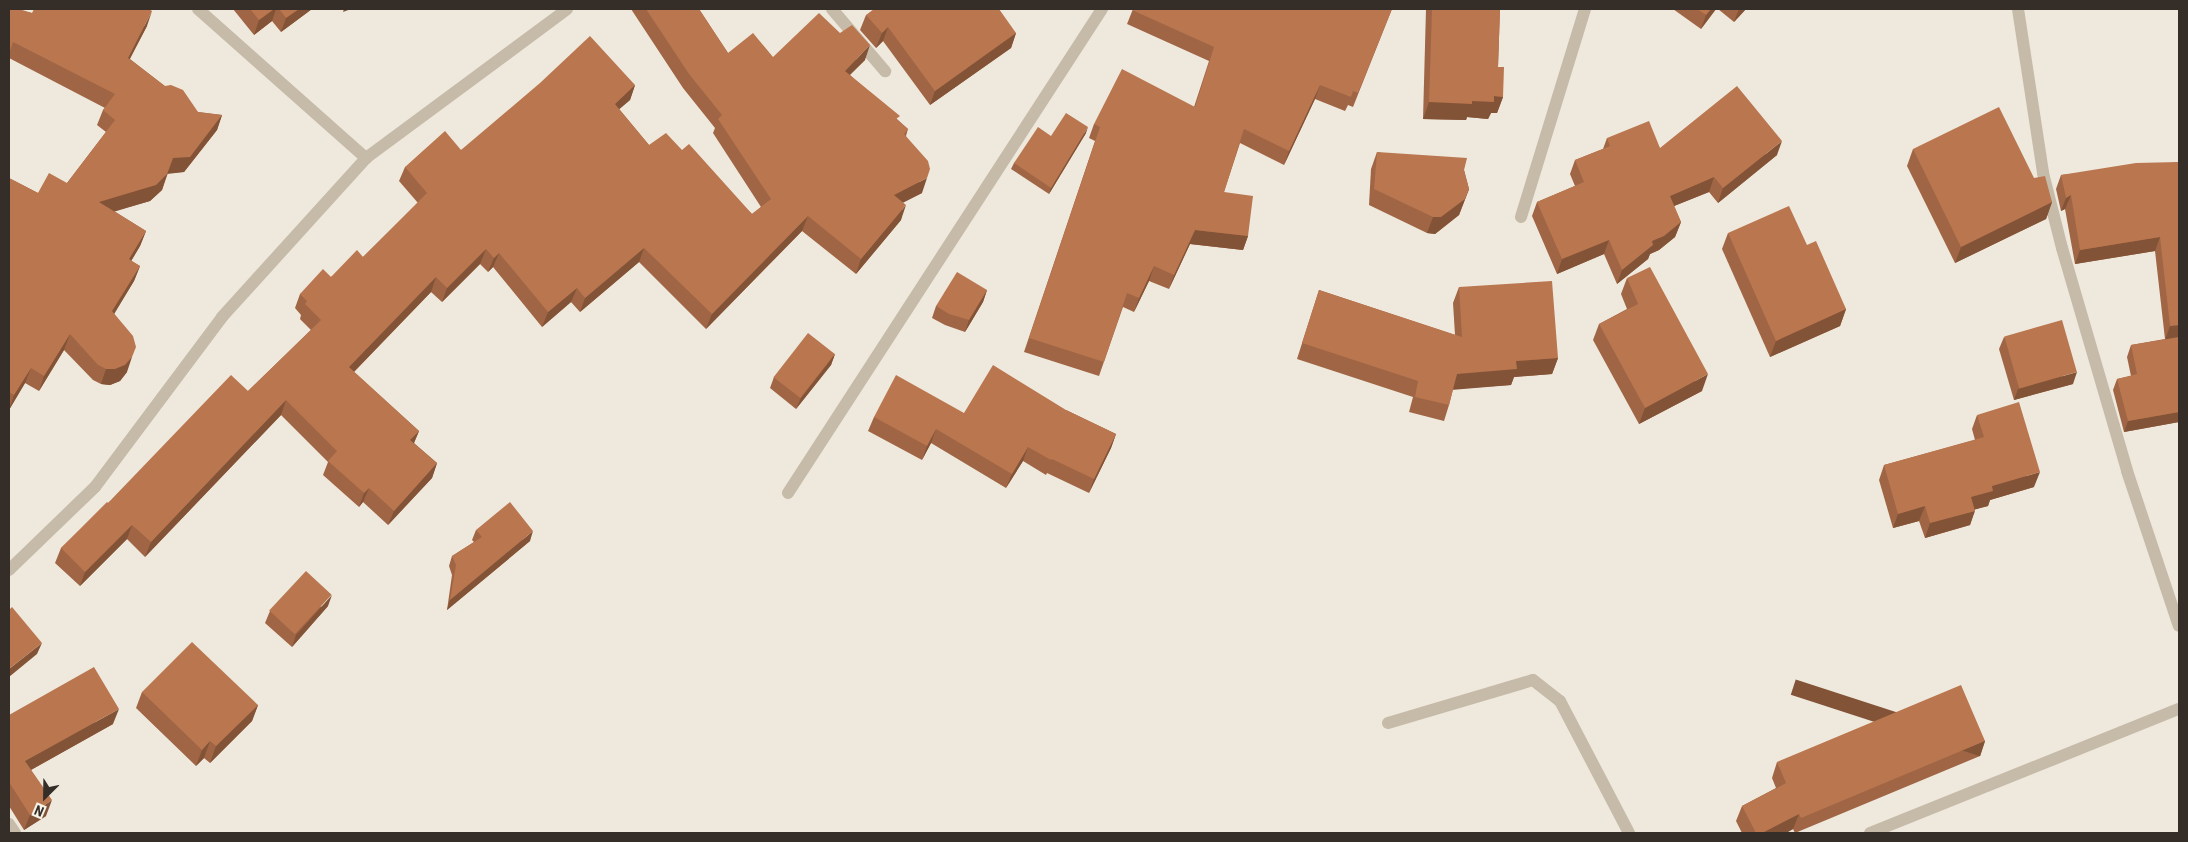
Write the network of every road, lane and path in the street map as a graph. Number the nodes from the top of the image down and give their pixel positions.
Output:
1 (198, 9) edge
2 (567, 9) edge
3 (832, 9) edge
4 (1102, 9) edge
5 (1585, 9) edge
6 (2018, 9) edge
7 (885, 71) dead end
8 (366, 158) junction
9 (1521, 217) dead end
10 (788, 493) dead end
11 (9, 570) edge
12 (2179, 626) edge
13 (2179, 709) edge
14 (1388, 723) dead end
15 (9, 824) edge
16 (15, 833) edge
17 (1629, 833) edge
18 (1870, 833) edge

1 - 8 street
2 - 8 street
3 - 7 street
4 - 10 street
5 - 9 street
6 - 12 street
8 - 11 street
13 - 18 street
14 - 17 street
15 - 16 street

